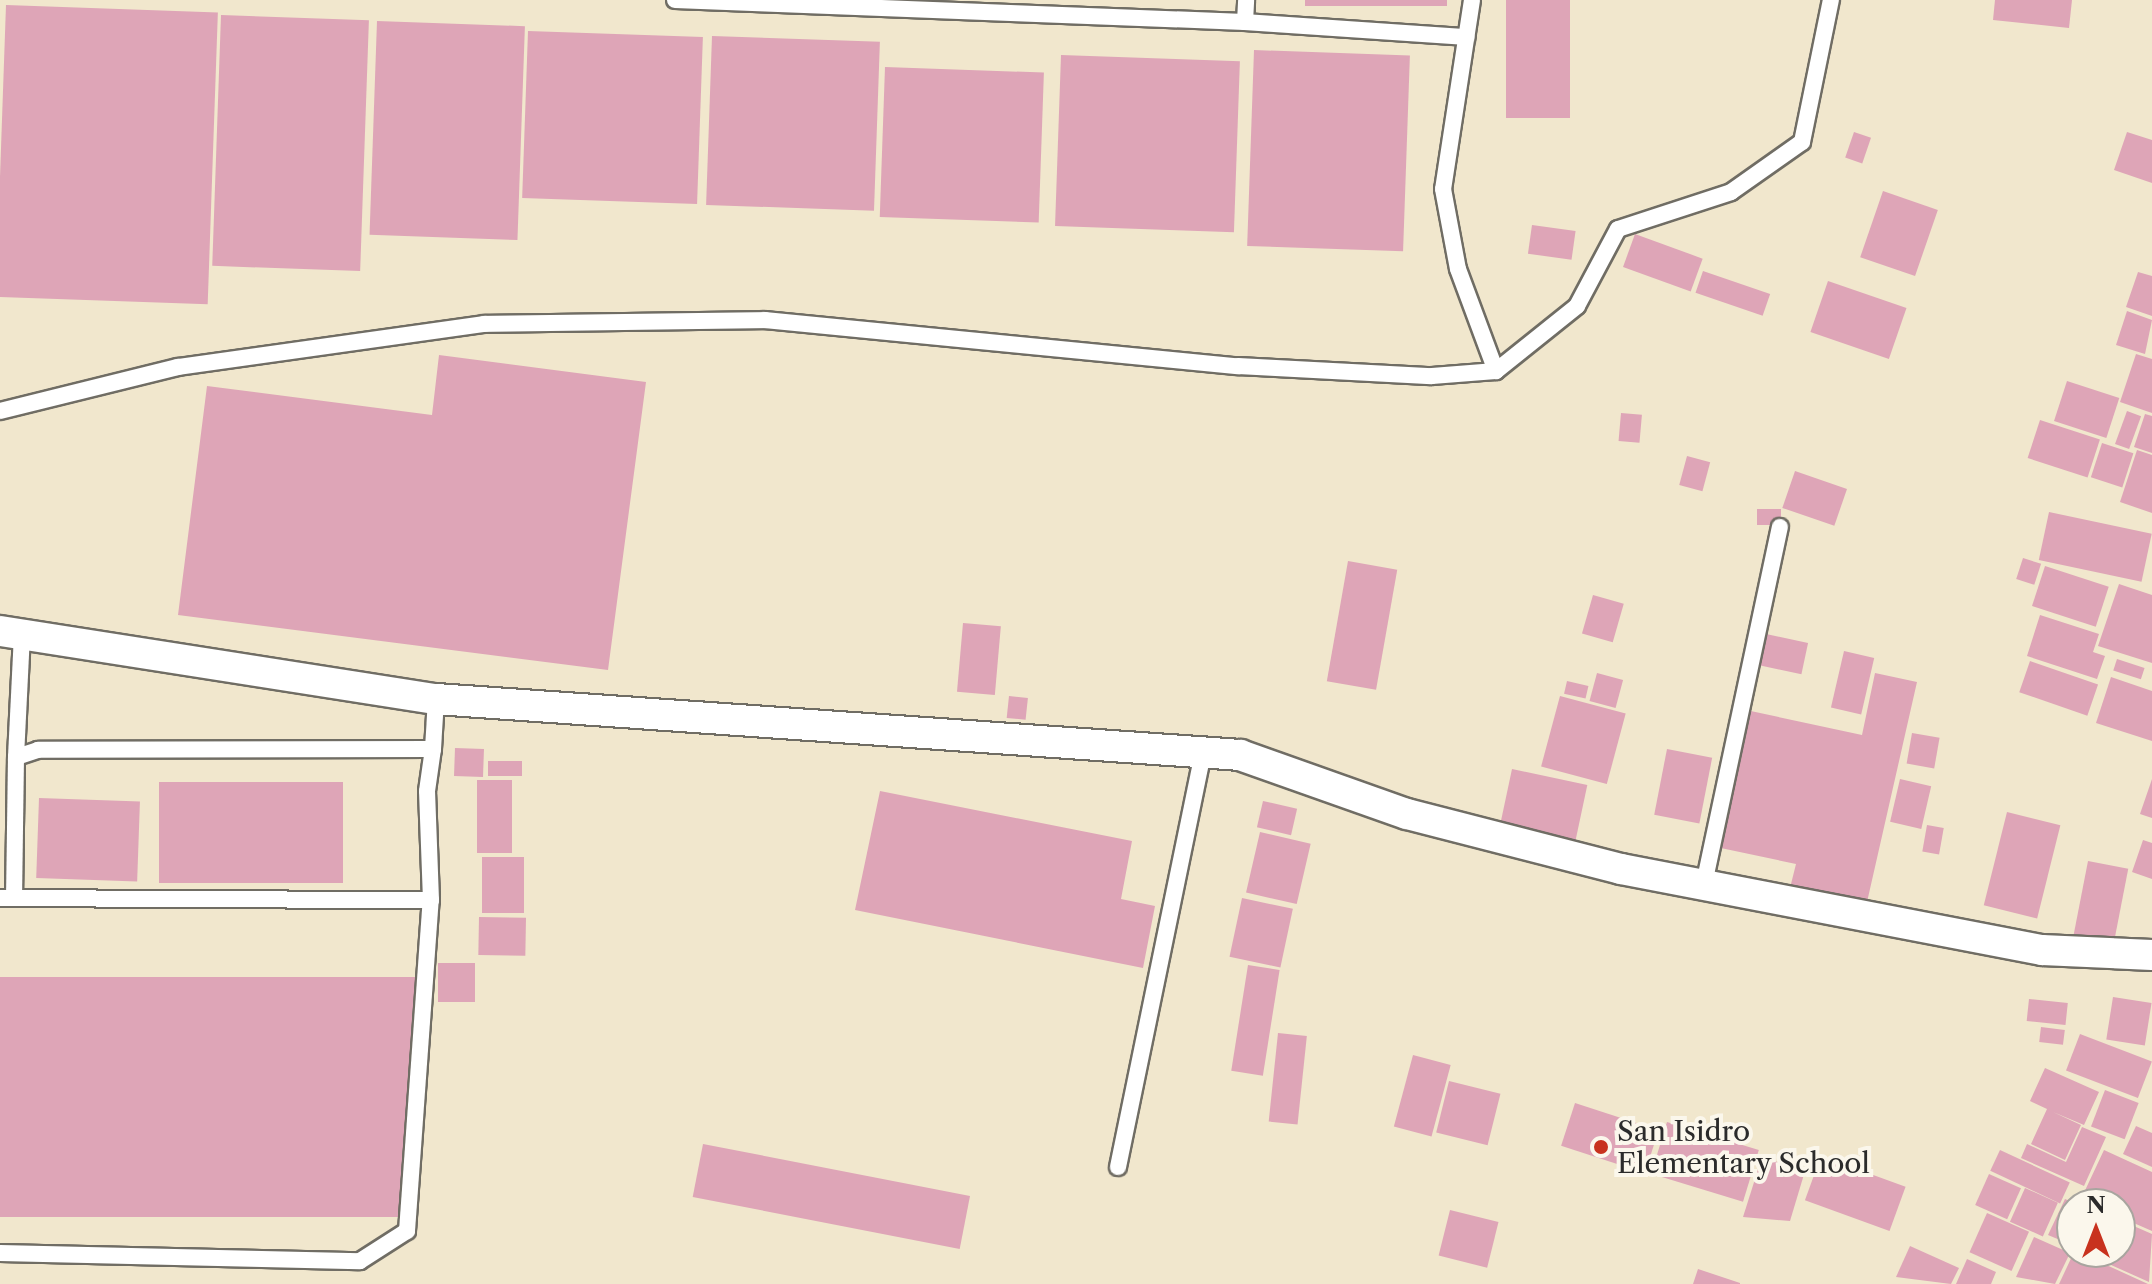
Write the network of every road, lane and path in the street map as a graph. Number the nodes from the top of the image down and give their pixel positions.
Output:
1 (675, 0) edge
2 (1246, 0) edge
3 (1472, 0) edge
4 (1831, 0) edge
5 (1245, 22) junction
6 (1466, 37) junction
7 (1496, 371) junction
8 (0, 411) edge
9 (1780, 527) dead end
10 (11, 633) edge
11 (436, 699) junction
12 (433, 749) junction
13 (1203, 753) junction
14 (16, 757) junction
15 (1704, 884) junction
16 (7, 898) edge
17 (431, 900) junction
18 (2152, 955) edge
19 (1118, 1167) dead end
20 (0, 1253) edge

1 - 5 lane
2 - 5 lane
3 - 6 lane
4 - 7 lane
5 - 6 lane
6 - 7 lane
7 - 8 lane
9 - 15 lane
10 - 11 street
10 - 14 lane
11 - 12 lane
11 - 13 street
12 - 14 lane
12 - 17 lane
13 - 15 street
13 - 19 lane
14 - 16 lane
15 - 18 street
16 - 17 lane
17 - 20 lane

